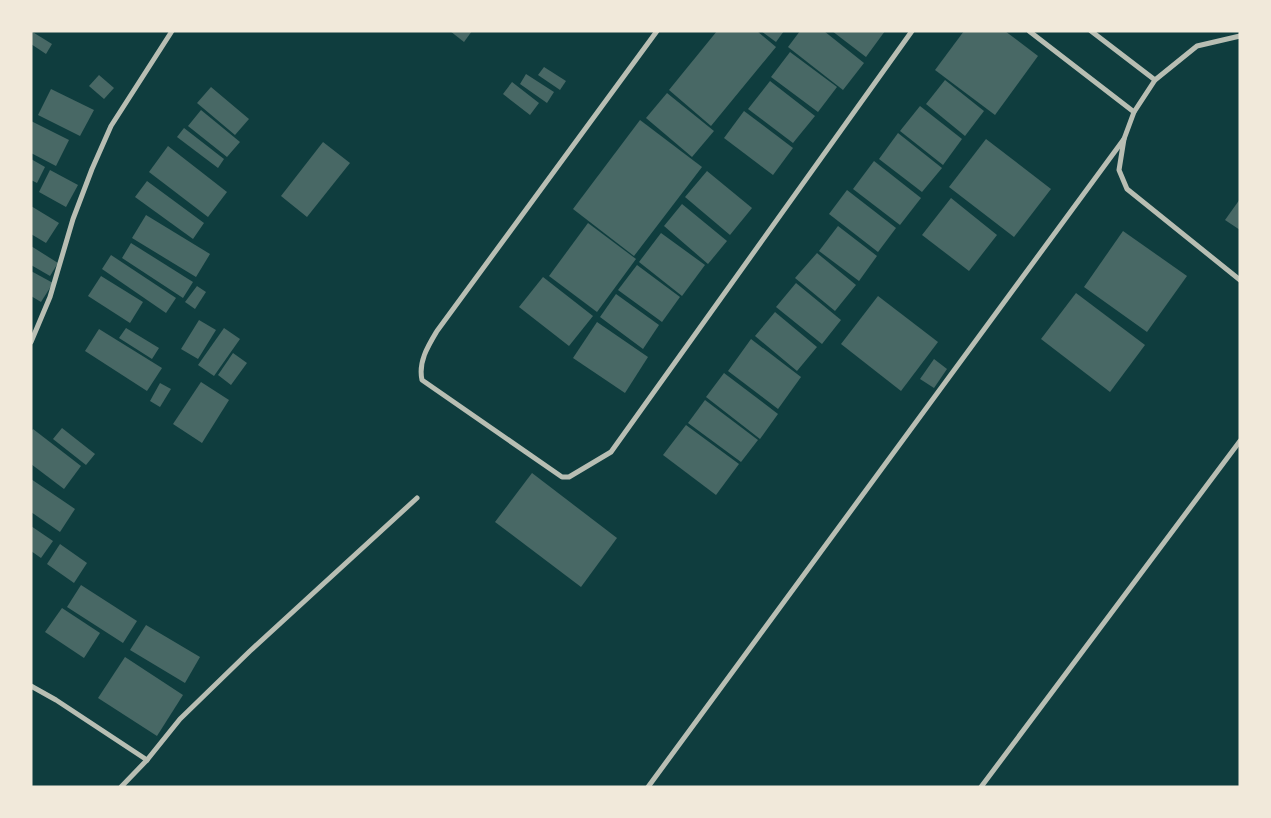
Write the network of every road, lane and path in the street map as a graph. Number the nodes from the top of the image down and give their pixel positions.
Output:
1 (172, 31) edge
2 (657, 31) edge
3 (912, 31) edge
4 (1029, 31) edge
5 (1091, 31) edge
6 (1240, 36) edge
7 (1154, 80) junction
8 (1134, 112) junction
9 (1124, 139) junction
10 (1240, 280) edge
11 (31, 342) edge
12 (1240, 441) edge
13 (417, 498) dead end
14 (31, 686) edge
15 (147, 760) junction
16 (121, 787) edge
17 (648, 787) edge
18 (981, 787) edge

1 - 11 street
2 - 3 street
4 - 8 street
5 - 7 street
6 - 7 street
7 - 8 street
8 - 9 street
9 - 10 street
9 - 17 street
12 - 18 street
13 - 15 street
14 - 15 street
15 - 16 street

